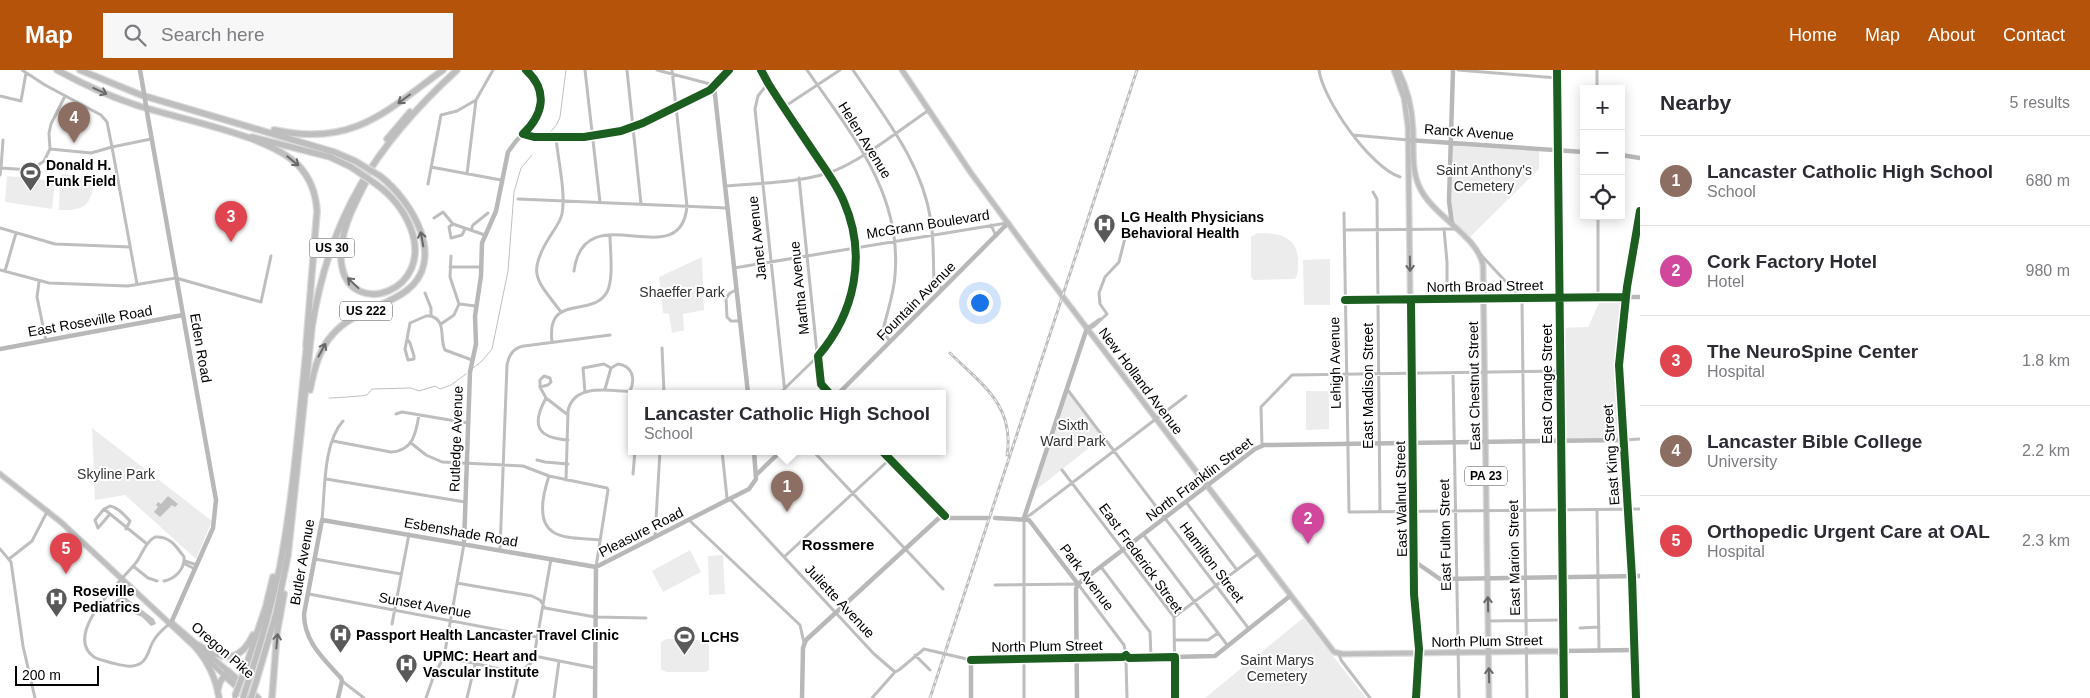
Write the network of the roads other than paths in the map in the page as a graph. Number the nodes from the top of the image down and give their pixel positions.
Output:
1 (22, 70) edge
2 (57, 70) edge
3 (80, 70) edge
4 (140, 70) edge
5 (443, 70) edge
6 (452, 70) edge
7 (458, 70) edge
8 (493, 70) edge
9 (526, 70) edge
10 (586, 70) edge
11 (627, 70) edge
12 (657, 70) edge
13 (729, 70) edge
14 (761, 70) edge
15 (807, 70) edge
16 (840, 70) edge
17 (853, 70) edge
18 (902, 70) edge
19 (1319, 70) edge
20 (1394, 70) edge
21 (1398, 70) edge
22 (1453, 70) edge
23 (1458, 70) edge
24 (1557, 70) edge
25 (1596, 70) edge
26 (1491, 71) edge
27 (672, 72) edge
28 (26, 73) junction
29 (1557, 78) junction
30 (768, 84) junction
31 (817, 85) junction
32 (1597, 85) edge
33 (714, 86) junction
34 (0, 96) edge
35 (64, 96) junction
36 (476, 100) junction
37 (676, 107) junction
38 (784, 107) junction
39 (187, 109) junction
40 (929, 110) junction
41 (633, 127) junction
42 (233, 133) junction
43 (895, 133) junction
44 (396, 134) junction
45 (523, 134) junction
46 (1353, 135) junction
47 (592, 136) junction
48 (556, 137) junction
49 (152, 139) junction
50 (1411, 139) junction
51 (3, 140) dead end
52 (1451, 142) junction
53 (112, 147) junction
54 (50, 149) junction
55 (1558, 150) junction
56 (1580, 152) edge
57 (864, 154) junction
58 (1625, 156) edge
59 (1640, 158) edge
60 (431, 167) junction
61 (1, 168) edge
62 (828, 173) junction
63 (467, 174) junction
64 (0, 175) edge
65 (1400, 177) dead end
66 (799, 178) junction
67 (501, 180) junction
68 (762, 182) junction
69 (428, 184) dead end
70 (725, 186) junction
71 (1373, 192) dead end
72 (518, 199) dead end
73 (563, 201) junction
74 (600, 202) junction
75 (641, 204) junction
76 (687, 206) junction
77 (728, 208) junction
78 (1640, 211) edge
79 (488, 213) dead end
80 (1344, 213) dead end
81 (434, 218) dead end
82 (1598, 220) edge
83 (453, 224) junction
84 (1008, 224) junction
85 (991, 225) junction
86 (1452, 225) junction
87 (0, 228) edge
88 (465, 229) junction
89 (1378, 229) junction
90 (1410, 229) junction
91 (1444, 229) junction
92 (1456, 229) junction
93 (471, 230) junction
94 (1344, 230) junction
95 (16, 233) junction
96 (1126, 234) dead end
97 (485, 235) junction
98 (610, 235) junction
99 (933, 235) junction
100 (996, 236) junction
101 (895, 241) junction
102 (130, 247) junction
103 (855, 248) junction
104 (1480, 254) junction
105 (271, 256) dead end
106 (451, 256) dead end
107 (807, 256) junction
108 (771, 262) junction
109 (450, 267) junction
110 (482, 267) junction
111 (734, 268) junction
112 (0, 270) edge
113 (5, 271) junction
114 (574, 271) dead end
115 (176, 278) junction
116 (39, 282) junction
117 (137, 284) junction
118 (736, 290) junction
119 (943, 290) junction
120 (425, 293) dead end
121 (1640, 296) edge
122 (1598, 297) junction
123 (1626, 297) junction
124 (1521, 298) junction
125 (1559, 298) junction
126 (1447, 299) junction
127 (1484, 299) junction
128 (1345, 300) junction
129 (1378, 300) junction
130 (1411, 300) junction
131 (459, 304) junction
132 (476, 306) junction
133 (561, 312) junction
134 (183, 315) junction
135 (431, 316) junction
136 (740, 321) junction
137 (440, 322) junction
138 (1087, 328) junction
139 (610, 335) dead end
140 (407, 339) junction
141 (46, 341) junction
142 (552, 342) junction
143 (890, 342) junction
144 (662, 348) dead end
145 (0, 349) edge
146 (818, 356) junction
147 (305, 358) junction
148 (472, 360) junction
149 (611, 368) junction
150 (1560, 371) junction
151 (1454, 372) junction
152 (1485, 372) junction
153 (1523, 372) junction
154 (1412, 373) junction
155 (1346, 374) junction
156 (1379, 374) junction
157 (540, 387) dead end
158 (605, 389) junction
159 (1066, 389) junction
160 (630, 390) edge
161 (664, 390) edge
162 (748, 390) edge
163 (784, 390) edge
164 (785, 390) edge
165 (826, 390) edge
166 (842, 390) edge
167 (628, 391) edge
168 (585, 392) junction
169 (1186, 396) dead end
170 (546, 398) junction
171 (301, 402) junction
172 (396, 414) dead end
173 (419, 415) junction
174 (568, 415) junction
175 (1156, 420) junction
176 (343, 421) dead end
177 (468, 423) junction
178 (1640, 439) edge
179 (1622, 440) junction
180 (333, 441) junction
181 (568, 441) junction
182 (1524, 441) junction
183 (1560, 441) junction
184 (1454, 442) junction
185 (1486, 442) junction
186 (411, 443) junction
187 (1379, 443) junction
188 (1412, 443) junction
189 (1347, 444) junction
190 (1262, 446) junction
191 (1114, 452) junction
192 (635, 455) edge
193 (660, 455) edge
194 (722, 455) edge
195 (754, 455) edge
196 (777, 455) edge
197 (817, 455) edge
198 (886, 455) edge
199 (890, 459) junction
200 (537, 460) dead end
201 (466, 463) junction
202 (568, 464) junction
203 (503, 465) junction
204 (299, 466) junction
205 (1062, 470) dead end
206 (0, 474) edge
207 (633, 474) dead end
208 (549, 476) junction
209 (756, 476) junction
210 (326, 479) junction
211 (566, 480) junction
212 (1072, 483) junction
213 (1207, 486) junction
214 (853, 494) junction
215 (730, 500) junction
216 (465, 502) junction
217 (1186, 502) junction
218 (104, 509) junction
219 (1640, 509) edge
220 (48, 510) junction
221 (1561, 510) junction
222 (1597, 510) junction
223 (1627, 510) junction
224 (1486, 511) junction
225 (1525, 511) junction
226 (1413, 512) junction
227 (1455, 512) junction
228 (1380, 513) junction
229 (110, 514) junction
230 (944, 516) junction
231 (987, 518) dead end
232 (995, 518) dead end
233 (1024, 518) junction
234 (1165, 518) junction
235 (322, 520) junction
236 (689, 520) junction
237 (126, 528) junction
238 (409, 534) junction
239 (1144, 534) junction
240 (655, 538) junction
241 (600, 540) junction
242 (147, 544) junction
243 (464, 544) junction
244 (0, 549) edge
245 (905, 549) junction
246 (500, 550) junction
247 (1123, 550) junction
248 (1258, 554) junction
249 (288, 555) junction
250 (784, 557) junction
251 (9, 559) junction
252 (315, 559) junction
253 (551, 559) junction
254 (1414, 561) junction
255 (185, 562) junction
256 (133, 566) junction
257 (196, 567) junction
258 (596, 567) junction
259 (1101, 567) junction
260 (1237, 570) junction
261 (401, 574) junction
262 (1632, 576) junction
263 (1640, 576) edge
264 (1598, 577) junction
265 (1487, 578) junction
266 (1526, 578) junction
267 (1562, 578) junction
268 (122, 579) junction
269 (1456, 579) junction
270 (157, 581) dead end
271 (164, 581) dead end
272 (457, 583) junction
273 (1078, 584) junction
274 (995, 585) dead end
275 (1023, 585) junction
276 (1216, 586) junction
277 (943, 589) dead end
278 (309, 594) junction
279 (1290, 596) junction
280 (1195, 602) junction
281 (543, 605) junction
282 (266, 606) junction
283 (395, 611) junction
284 (836, 612) junction
285 (596, 617) junction
286 (1174, 617) junction
287 (646, 618) dead end
288 (1563, 620) junction
289 (451, 621) junction
290 (1488, 621) junction
291 (1526, 621) junction
292 (171, 623) junction
293 (392, 624) dead end
294 (1599, 627) junction
295 (1580, 628) dead end
296 (1249, 629) junction
297 (1218, 633) junction
298 (537, 637) junction
299 (1175, 640) junction
300 (804, 643) junction
301 (197, 646) junction
302 (1228, 646) junction
303 (1638, 650) edge
304 (1563, 651) junction
305 (1599, 651) junction
306 (1488, 652) junction
307 (1526, 652) junction
308 (1419, 653) junction
309 (1458, 653) junction
310 (1339, 654) junction
311 (534, 656) junction
312 (915, 656) junction
313 (444, 657) junction
314 (1126, 657) junction
315 (1150, 657) junction
316 (1175, 657) junction
317 (1077, 658) junction
318 (1024, 659) junction
319 (971, 660) junction
320 (559, 661) junction
321 (475, 664) junction
322 (1640, 667) edge
323 (595, 668) junction
324 (930, 670) dead end
325 (895, 672) junction
326 (226, 673) junction
327 (520, 673) junction
328 (1638, 673) edge
329 (342, 681) junction
330 (218, 689) junction
331 (235, 697) edge
332 (35, 698) edge
333 (219, 698) edge
334 (243, 698) edge
335 (250, 698) edge
336 (258, 698) edge
337 (273, 698) edge
338 (338, 698) edge
339 (364, 698) edge
340 (426, 698) edge
341 (467, 698) edge
342 (513, 698) edge
343 (554, 698) edge
344 (595, 698) edge
345 (802, 698) edge
346 (872, 698) edge
347 (971, 698) edge
348 (1024, 698) edge
349 (1077, 698) edge
350 (1127, 698) edge
351 (1176, 698) edge
352 (1370, 698) edge
353 (1416, 698) edge
354 (1459, 698) edge
355 (1489, 698) edge
356 (1527, 698) edge
357 (1564, 698) edge
358 (1636, 698) edge

1 - 28 street
2 -> 42 highway
3 - 39 highway, US 222
4 - 49 street, Eden Road, bridge
5 -> 39 highway
6 - 147 highway, US 30
7 - 44 highway, US 30
8 - 36 street
9 - 45 street, Rutledge Avenue
10 - 47 street
11 - 41 street
12 - 27 street
13 - 33 street
14 - 30 street
15 - 31 street, Helen Avenue
16 - 31 street
17 - 43 street
18 - 40 main road, New Holland Avenue
19 - 46 street
20 - 50 main road, East Walnut Street
21 - 50 main road, East Walnut Street
22 - 52 street
23 - 26 street
24 - 29 street, East Orange Street
25 - 32 street
26 - 29 street
27 - 33 street
27 - 37 street
28 - 34 street
28 - 35 street
29 - 55 street, East Orange Street
30 - 38 street
30 - 68 street, Janet Avenue
31 - 38 street
31 - 57 street, Helen Avenue
33 - 37 street
33 - 70 street
35 - 53 street
35 - 54 street
36 - 60 street
36 - 63 street
37 - 41 street
37 - 76 street
38 - 62 street
204 -> 39 highway, US 222, bridge
40 - 43 street
40 - 84 main road, New Holland Avenue
41 - 47 street
41 - 75 street
42 -> 44 highway, bridge
42 -> 147 highway
43 - 57 street
43 - 99 street
44 - 204 highway, US 30
45 - 48 street
45 - 67 street, Rutledge Avenue
46 - 50 street, Ranck Avenue
46 - 65 street
47 - 48 street
47 - 74 street
48 - 73 street
49 - 53 street
49 - 115 street, Eden Road
50 - 52 street, Ranck Avenue
50 - 86 main road, East Walnut Street
50 - 90 main road, East Walnut Street
51 - 61 street
52 - 55 street, Ranck Avenue
52 - 86 street
53 - 54 street
53 - 102 street
54 - 61 street
55 - 56 street, Ranck Avenue
55 - 125 street, East Orange Street
57 - 62 street
57 - 101 street, Helen Avenue
58 - 59 street
60 - 63 street
60 - 69 street
61 - 64 street
62 - 66 street
62 - 103 street
63 - 67 street
66 - 68 street
66 - 107 street, Martha Avenue
67 - 97 street, Rutledge Avenue
68 - 70 street
68 - 108 street, Janet Avenue
70 - 77 street
71 - 89 street, East Madison Street
72 - 73 street
73 - 74 street
73 - 133 street
74 - 75 street
75 - 76 street
76 - 77 street
76 - 98 street
77 - 111 street
78 - 123 main road, East King Street
79 - 93 street
80 - 94 street, Lehigh Avenue
81 - 83 street
82 - 122 street
83 - 88 street
83 - 88 street
84 - 85 street, McGrann Boulevard
84 - 100 street, Fountain Avenue
84 - 138 main road, New Holland Avenue
85 - 99 street, McGrann Boulevard
85 - 100 street
86 - 92 main road
87 - 95 street
88 - 93 street
89 - 90 street
89 - 94 street
89 - 129 street, East Madison Street
90 - 91 street
90 -> 130 main road, East Walnut Street
91 - 92 street
91 - 126 street
92 - 104 main road
93 - 97 street
94 - 128 street, Lehigh Avenue
95 - 102 street
95 - 113 street
96 - 138 street
97 - 110 street, Rutledge Avenue
98 - 114 street
98 - 133 street
99 - 101 street, McGrann Boulevard
99 - 119 street
100 - 119 street, Fountain Avenue
101 - 103 street, McGrann Boulevard
101 - 143 street, Helen Avenue
102 - 117 street
103 - 107 street, McGrann Boulevard
103 - 146 street
104 - 124 street
104 - 127 main road, East Chestnut Street / PA 23
105 - 115 street
106 - 109 street
107 - 108 street, McGrann Boulevard
107 - 146 street, Martha Avenue
108 - 111 street, McGrann Boulevard
108 - 163 street, Janet Avenue
109 - 110 street
109 - 131 street
110 - 132 street, Rutledge Avenue
111 - 118 street
112 - 113 street
113 - 116 street
115 - 117 street
115 - 134 street, Eden Road
116 - 117 street
116 - 141 street
118 - 136 street
118 - 136 street
119 - 143 street, Fountain Avenue
120 - 135 street
121 - 123 street
122 - 123 main road, North Broad Street
122 - 125 main road, North Broad Street
123 - 179 main road, East King Street
124 - 125 main road, North Broad Street
124 - 127 main road, North Broad Street
124 - 153 street, East Marion Street
125 - 150 main road, East Orange Street
126 - 127 main road, North Broad Street
126 - 130 main road, North Broad Street
127 - 152 main road, East Chestnut Street / PA 23
128 - 129 street, North Broad Street
128 - 155 street, Lehigh Avenue
129 - 130 street, North Broad Street
129 - 156 street, East Madison Street
130 - 154 main road, East Walnut Street
131 - 132 street
131 - 137 street
132 - 148 street, Rutledge Avenue
133 - 142 street
134 - 141 street, East Roseville Road
134 - 257 street, Eden Road
135 - 137 street
135 - 140 street
136 - 162 street
137 - 148 street
138 - 159 street
138 - 175 main road, New Holland Avenue
139 - 142 street
140 - 140 street
141 - 145 street, East Roseville Road
142 - 203 street
143 - 166 street, Fountain Avenue
144 - 161 street
146 - 164 street
146 - 165 street, Martha Avenue
147 - 171 highway, US 30
148 - 177 street, Rutledge Avenue
149 - 158 street
149 - 160 street
149 - 168 street
150 - 153 street
150 - 183 main road, East Orange Street
151 - 152 street
151 - 154 street
151 - 184 street, East Fulton Street
152 - 153 street
152 - 185 main road, East Chestnut Street / PA 23
153 - 182 street, East Marion Street
154 - 156 street
154 - 188 main road, East Walnut Street
155 - 156 street
155 - 189 street, Lehigh Avenue
155 - 190 street
156 - 187 street, East Madison Street
157 - 170 street
158 - 167 street
158 - 168 street
159 - 191 street, Hamilton Street
159 - 233 street
168 - 174 street
169 - 175 street
170 - 174 street
170 - 181 street
171 - 282 highway
171 - 334 highway, US 30, bridge
172 - 173 street
173 - 177 street
173 - 186 street
174 - 181 street
175 - 191 street
175 - 213 main road, New Holland Avenue
176 - 180 street, Butler Avenue
177 - 201 street, Rutledge Avenue
178 - 179 street
179 - 183 street, North Franklin Street
179 - 223 main road, East King Street
180 - 186 street
180 - 210 street, Butler Avenue
181 - 202 street
182 - 183 street, North Franklin Street
182 - 185 street, North Franklin Street
182 - 225 street, East Marion Street
183 - 221 main road, East Orange Street
184 - 185 street, North Franklin Street
184 - 188 street, North Franklin Street
184 - 227 street, East Fulton Street
185 - 224 main road, East Chestnut Street / PA 23
186 - 201 street
187 - 188 street, North Franklin Street
187 - 189 street, North Franklin Street
187 - 228 street, East Madison Street
188 - 226 main road, East Walnut Street
189 - 190 street, North Franklin Street
189 - 228 street, Lehigh Avenue
190 - 213 street, North Franklin Street
191 - 212 street
191 - 234 street, Hamilton Street
192 - 207 street
193 - 240 street
194 - 215 street
195 - 209 street
196 - 209 street
197 - 214 street
198 - 199 street
199 - 214 street
199 - 230 street
200 - 202 street
201 - 203 street
201 - 216 street, Rutledge Avenue
202 - 211 street
203 - 208 street
203 - 246 street
204 - 249 highway, US 30
205 - 212 street, East Frederick Street
206 - 220 main road, Oregon Pike
208 - 211 street
208 - 241 street
209 - 215 street, Pleasure Road
210 - 216 street
210 - 235 street, Butler Avenue
211 - 241 street
212 - 233 street
212 - 247 street, East Frederick Street
213 - 217 street, North Franklin Street
213 - 248 main road, New Holland Avenue
214 - 245 street
214 - 250 street
215 - 236 street, Pleasure Road
215 - 250 street, Juliette Avenue
216 - 243 street, Rutledge Avenue
217 - 234 street, North Franklin Street
217 - 260 street
218 - 229 street
218 - 229 street
218 - 237 street
219 - 223 street
220 - 251 street
220 - 268 main road, Oregon Pike
221 - 222 street
221 - 225 street
221 - 267 main road, East Orange Street
222 - 223 street
222 - 264 street
223 - 262 main road, East King Street
224 - 225 street
224 - 227 street
224 - 265 main road, East Chestnut Street / PA 23
225 - 266 street, East Marion Street
226 - 227 street
226 - 228 street
226 - 254 main road, East Walnut Street
227 - 269 street, East Fulton Street
229 - 237 street
230 - 231 street
230 - 245 street
232 - 233 street
233 - 273 street, Park Avenue
233 - 275 street
234 - 239 street, North Franklin Street
234 - 276 street, Hamilton Street
235 - 238 street, Esbenshade Road
235 - 252 street, Butler Avenue
236 - 240 street, Pleasure Road
236 - 300 street
237 - 242 street
238 - 243 street, Esbenshade Road
238 - 261 street
239 - 247 street, North Franklin Street
239 - 280 street
240 - 258 street, Pleasure Road
241 - 258 street
242 - 255 street
242 - 256 street
243 - 246 street, Esbenshade Road
243 - 272 street, Rutledge Avenue
244 - 251 street
245 - 277 street
245 - 284 street
246 - 253 street, Esbenshade Road
247 - 259 street, North Franklin Street
247 - 286 street, East Frederick Street
248 - 260 street
248 - 279 main road, New Holland Avenue
249 - 335 highway, US 30, bridge
337 -> 249 highway
250 - 284 street, Juliette Avenue
251 - 332 street
252 - 261 street
252 - 278 street, Butler Avenue
253 - 258 street, Esbenshade Road
253 - 281 street
254 - 269 street
254 - 308 main road, East Walnut Street
255 - 257 street
255 - 271 street
256 - 268 street
256 - 270 street
257 - 292 street, Eden Road
258 - 285 street, Pleasure Road
259 - 273 street, North Franklin Street
259 - 315 street
260 - 276 street
261 - 283 street
262 - 263 street
262 - 264 street
262 - 303 main road, East King Street
264 - 267 street
264 - 294 street
265 - 266 street
265 - 269 street
290 -> 265 main road, East Chestnut Street / PA 23
266 - 267 street
266 - 291 street, East Marion Street
267 - 288 main road, East Orange Street
268 - 292 main road, Oregon Pike
268 - 292 street
269 - 309 street, East Fulton Street
272 - 281 street
272 - 289 street, Rutledge Avenue
273 - 275 street
273 - 314 street, Park Avenue
273 - 317 street
274 - 275 street
275 - 318 street
276 - 280 street
276 - 296 street, Hamilton Street
278 - 283 street, Sunset Avenue
278 - 329 street, Butler Avenue
279 - 296 street, North Plum Street
279 - 310 main road, New Holland Avenue
280 - 286 street
280 - 297 street
281 - 285 street
281 - 298 street
282 - 301 highway
282 - 331 highway, bridge
283 - 289 street, Sunset Avenue
283 - 293 street
284 - 300 street
284 - 325 street, Juliette Avenue
285 - 287 street
285 - 323 street, Pleasure Road
286 - 299 street, East Frederick Street
288 - 291 street
288 - 304 main road, East Orange Street
289 - 298 street, Sunset Avenue
289 - 313 street, Rutledge Avenue
290 - 291 street
290 - 306 main road, East Chestnut Street / PA 23
291 - 307 street, East Marion Street
292 - 301 main road, Oregon Pike
294 - 295 street
294 - 305 street
296 - 302 street, North Plum Street
297 - 299 street
297 - 302 street
298 - 311 street
299 - 316 street, East Frederick Street
300 - 345 street
301 - 326 main road, Oregon Pike
301 - 330 highway
302 - 316 street, North Plum Street
303 - 305 street, North Plum Street
303 - 328 main road, East King Street
304 - 305 street, North Plum Street
304 - 307 main road, North Plum Street
304 - 357 main road, East Orange Street
306 - 307 main road, North Plum Street
306 - 309 main road, North Plum Street
355 -> 306 main road, East Chestnut Street / PA 23
307 - 356 street, East Marion Street
308 - 309 main road, North Plum Street
308 - 310 main road, North Plum Street
308 - 353 main road, East Walnut Street
309 - 354 street, East Fulton Street
310 - 352 street, New Holland Avenue
311 - 320 street
311 - 327 street
312 - 319 street, North Plum Street
312 - 324 street
312 - 325 street, North Plum Street
313 - 321 street
313 - 340 street, Rutledge Avenue
314 - 315 street, North Plum Street
314 - 317 street, North Plum Street
314 - 350 street
315 - 316 street, North Plum Street
316 - 351 street, East Frederick Street
317 - 318 street, North Plum Street
317 - 349 street
318 - 319 street, North Plum Street
318 - 348 street
319 - 347 street
320 - 323 street
320 - 343 street
321 - 327 street
321 - 341 street
322 - 328 street
323 - 344 street, Pleasure Road
325 - 346 street, North Plum Street
326 - 330 highway
326 - 335 highway, Oregon Pike
326 - 336 highway, Oregon Pike
327 - 342 street
328 - 358 main road, East King Street
329 - 338 street
329 - 339 street
330 - 333 highway

